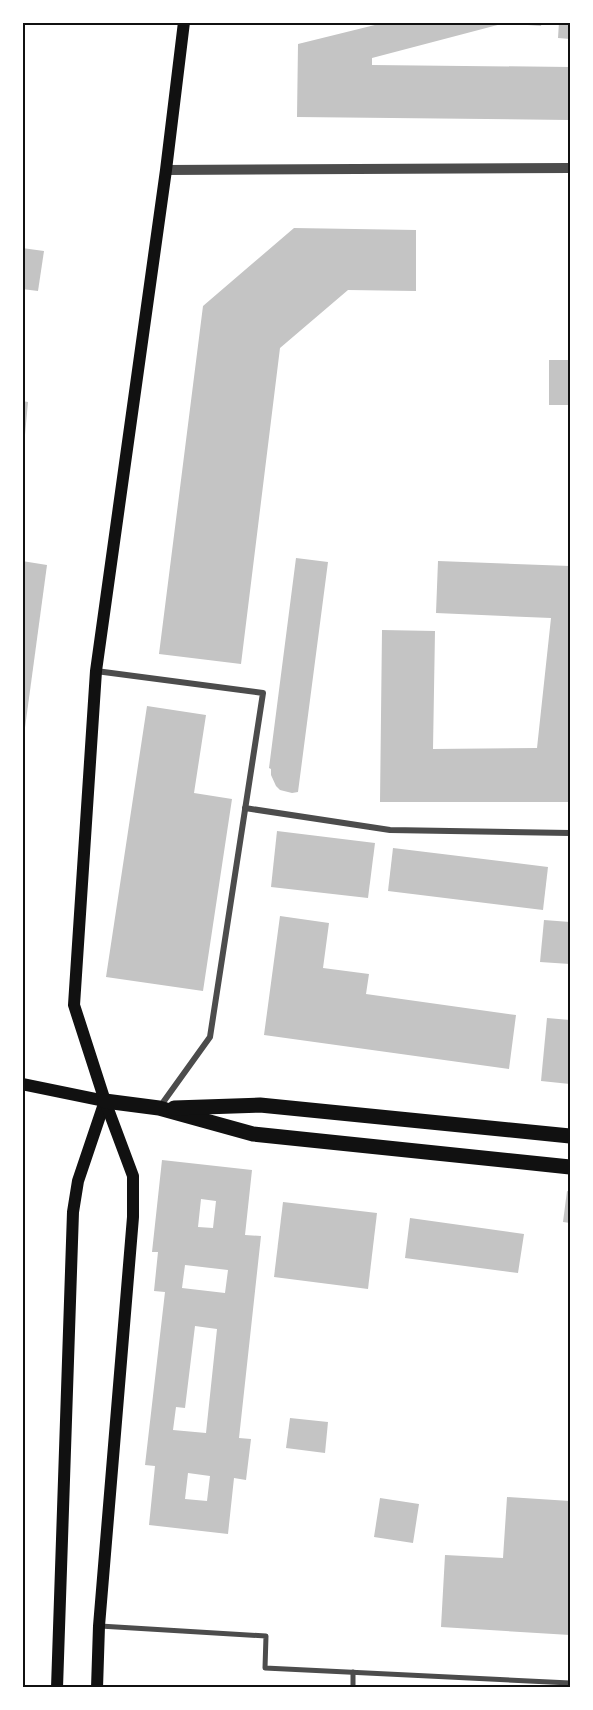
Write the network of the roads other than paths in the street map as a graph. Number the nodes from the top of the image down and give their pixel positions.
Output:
1 (184, 22) edge
2 (570, 168) edge
3 (166, 170) junction
4 (96, 671) junction
5 (245, 808) junction
6 (570, 833) edge
7 (22, 1084) edge
8 (105, 1101) junction
9 (159, 1108) junction
10 (570, 1136) edge
11 (570, 1167) edge
12 (99, 1626) junction
13 (353, 1672) junction
14 (570, 1683) edge
15 (57, 1688) edge
16 (97, 1688) edge
17 (353, 1688) edge

1 - 3 main road
2 - 3 street
3 - 4 main road
4 - 5 street
4 - 8 main road
5 - 6 street
5 - 9 street
7 - 8 main road
8 - 9 main road
8 - 12 main road
8 - 15 main road
9 - 10 main road
9 - 11 main road
12 - 13 street
12 - 16 main road
13 - 14 street
13 - 17 street

